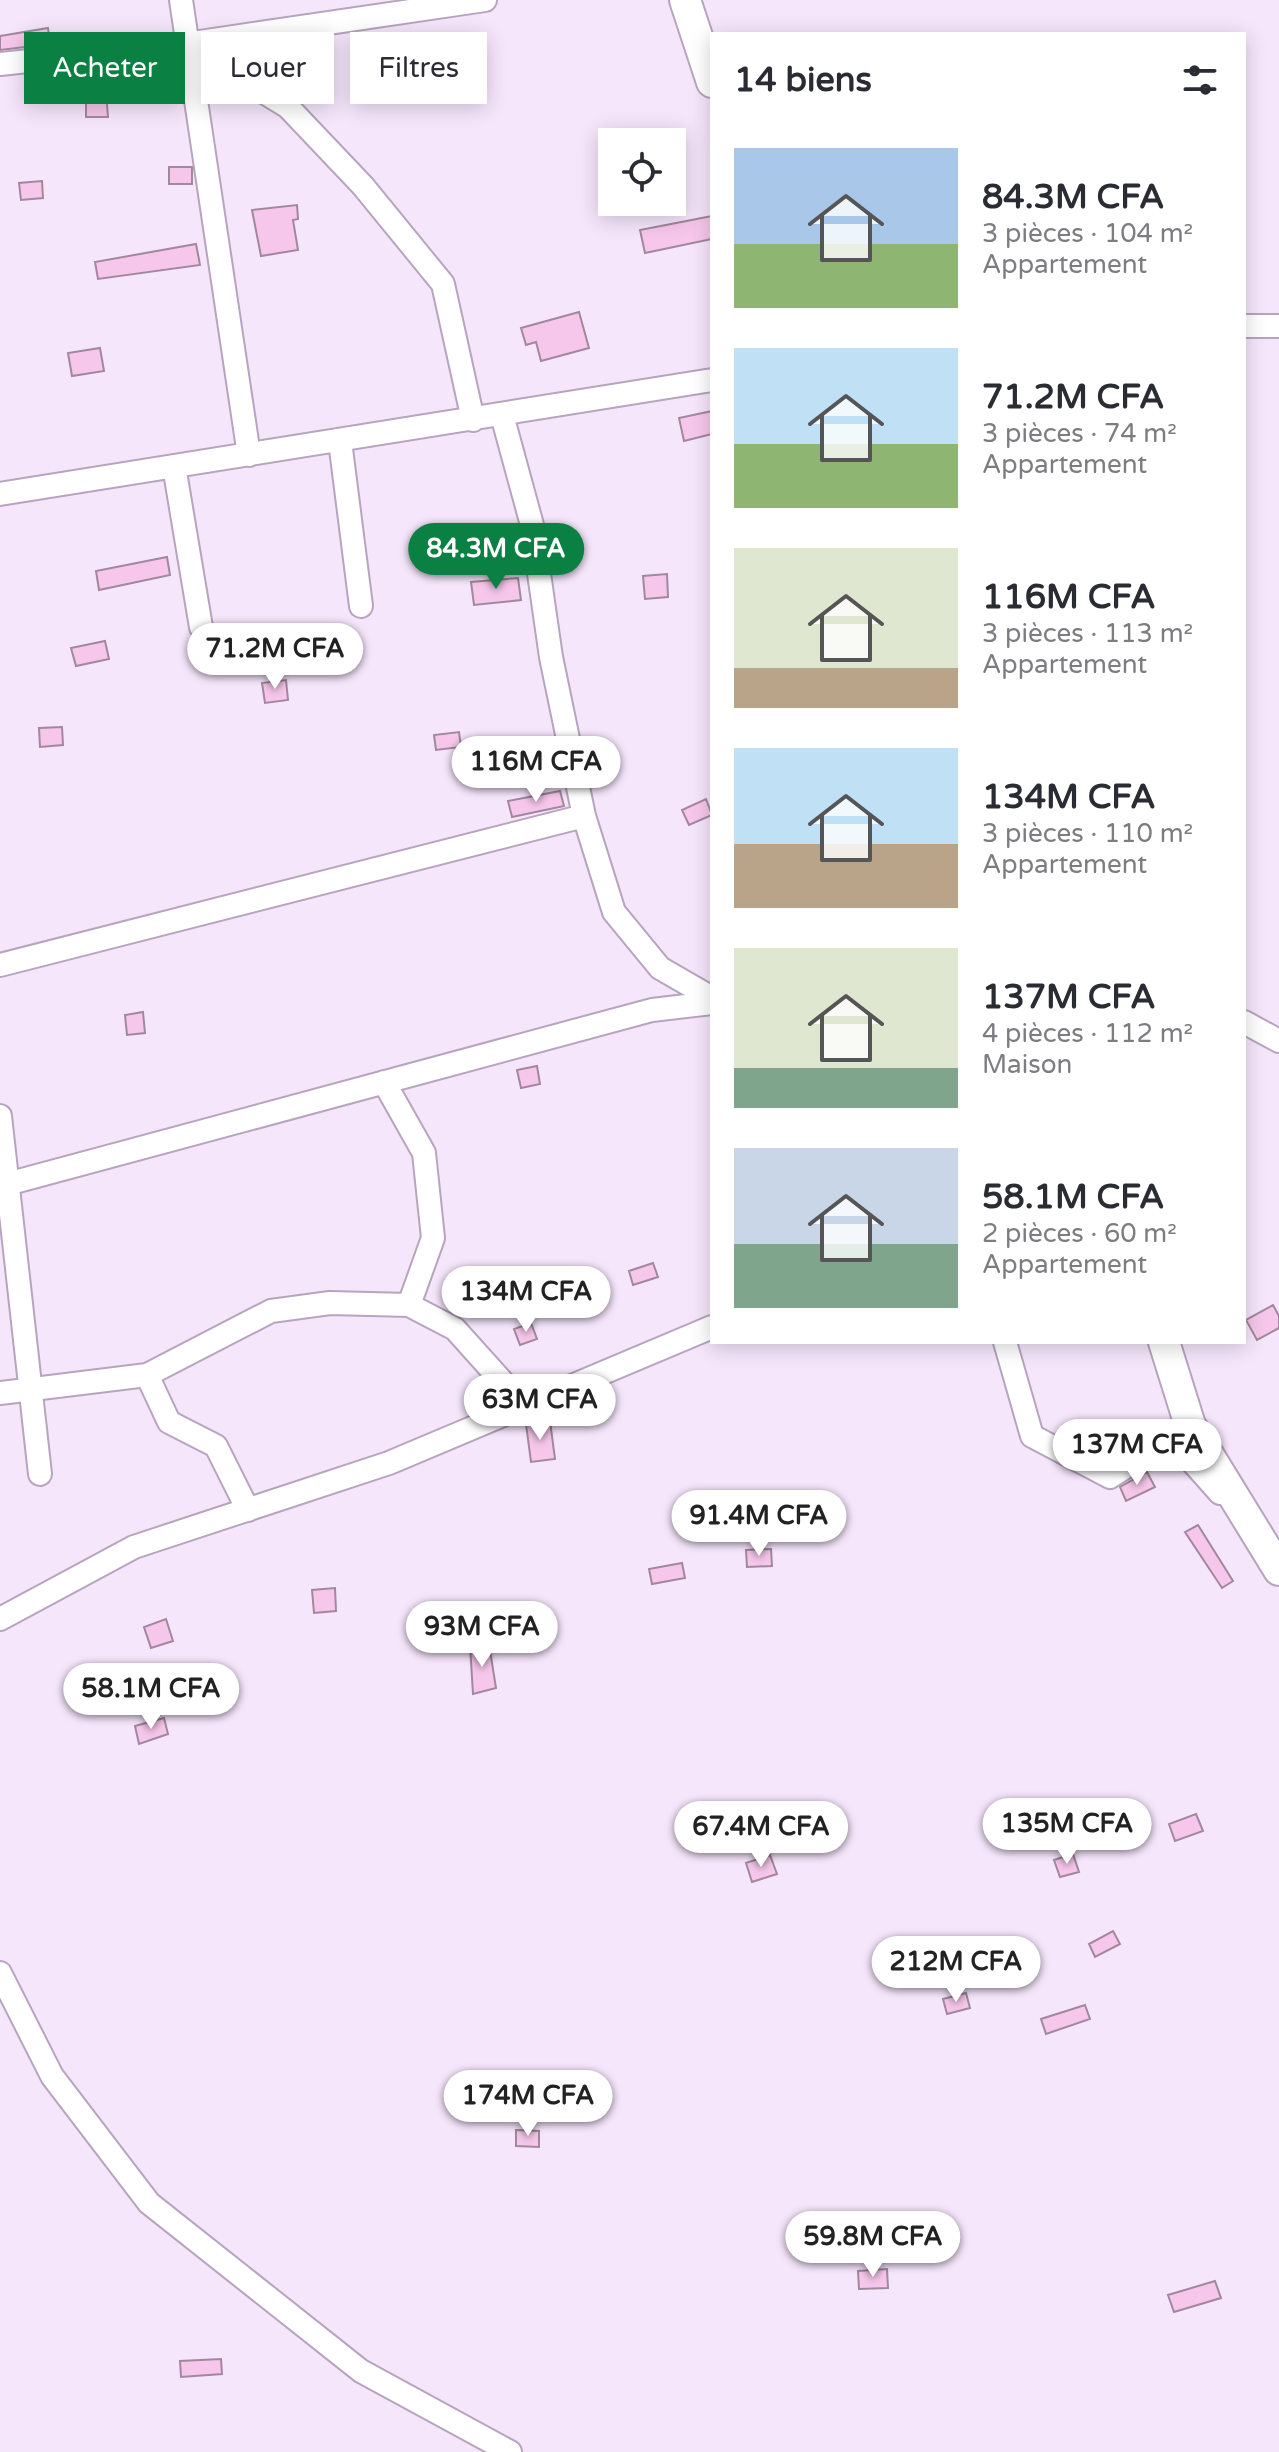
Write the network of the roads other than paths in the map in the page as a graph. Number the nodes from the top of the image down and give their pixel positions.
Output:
1 (181, 0) edge
2 (485, 0) edge
3 (685, 0) edge
4 (186, 44) junction
5 (0, 64) edge
6 (710, 76) edge
7 (1246, 326) edge
8 (1279, 326) edge
9 (710, 380) edge
10 (502, 415) junction
11 (473, 420) junction
12 (340, 441) junction
13 (249, 455) junction
14 (174, 466) junction
15 (0, 494) edge
16 (361, 606) dead end
17 (201, 627) dead end
18 (584, 816) junction
19 (0, 965) edge
20 (710, 1000) edge
21 (710, 1001) edge
22 (1246, 1023) edge
23 (1279, 1041) edge
24 (384, 1082) junction
25 (0, 1116) edge
26 (4, 1185) edge
27 (409, 1305) junction
28 (710, 1328) edge
29 (1006, 1344) edge
30 (1165, 1344) edge
31 (147, 1375) junction
32 (31, 1387) junction
33 (0, 1393) edge
34 (525, 1407) junction
35 (40, 1474) dead end
36 (248, 1510) junction
37 (1256, 1532) junction
38 (1279, 1570) edge
39 (0, 1619) edge
40 (0, 1973) edge
41 (510, 2452) edge

1 - 4 street
2 - 4 street
3 - 6 street
4 - 5 street
4 - 11 street
4 - 13 street
7 - 8 street
9 - 10 street
10 - 11 street
10 - 18 street
11 - 12 street
12 - 13 street
12 - 16 street
13 - 14 street
14 - 15 street
14 - 17 street
18 - 19 street
18 - 20 street
21 - 24 street
22 - 23 street
24 - 26 street
24 - 27 street
25 - 26 street
26 - 32 street
27 - 31 street
27 - 34 street
28 - 34 street
29 - 37 street
30 - 37 street
31 - 32 street
31 - 36 street
32 - 33 street
32 - 35 street
34 - 36 street
36 - 39 street
37 - 38 street
40 - 41 street

